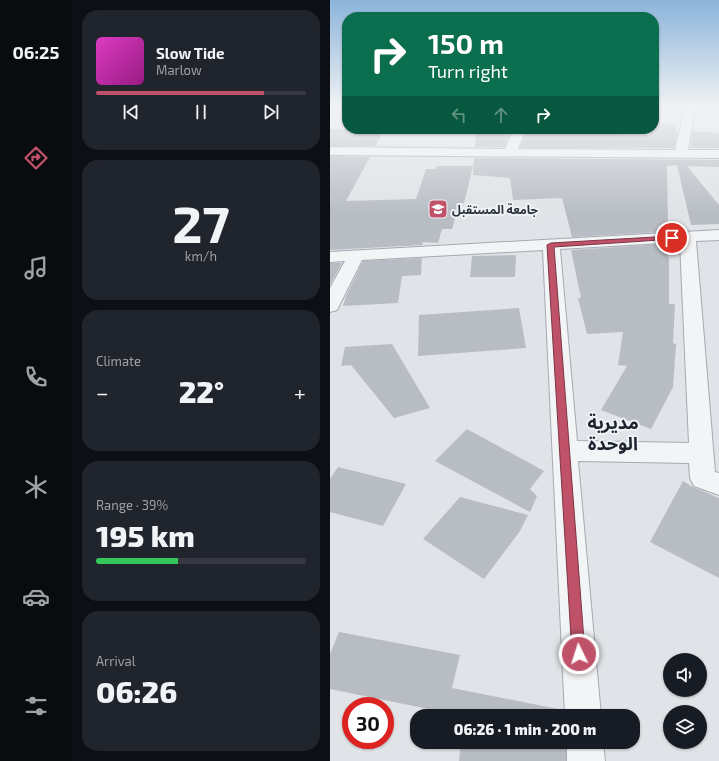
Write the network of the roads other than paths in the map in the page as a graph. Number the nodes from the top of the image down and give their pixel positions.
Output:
1 (514, 143) edge
2 (683, 143) edge
3 (330, 151) edge
4 (510, 152) junction
5 (681, 154) junction
6 (719, 154) edge
7 (719, 235) edge
8 (688, 237) junction
9 (551, 245) junction
10 (356, 256) junction
11 (330, 257) edge
12 (330, 306) edge
13 (564, 450) junction
14 (701, 453) junction
15 (719, 484) edge
16 (582, 709) edge
17 (585, 749) edge
18 (586, 761) edge

1 - 4 street
2 - 5 street
3 - 4 street
4 - 5 street
5 - 6 street
7 - 8 street
8 - 9 street
8 - 14 street
9 - 10 street
9 - 13 street
10 - 11 street
10 - 12 street
13 - 14 street
13 - 16 street
14 - 15 street
17 - 18 street

